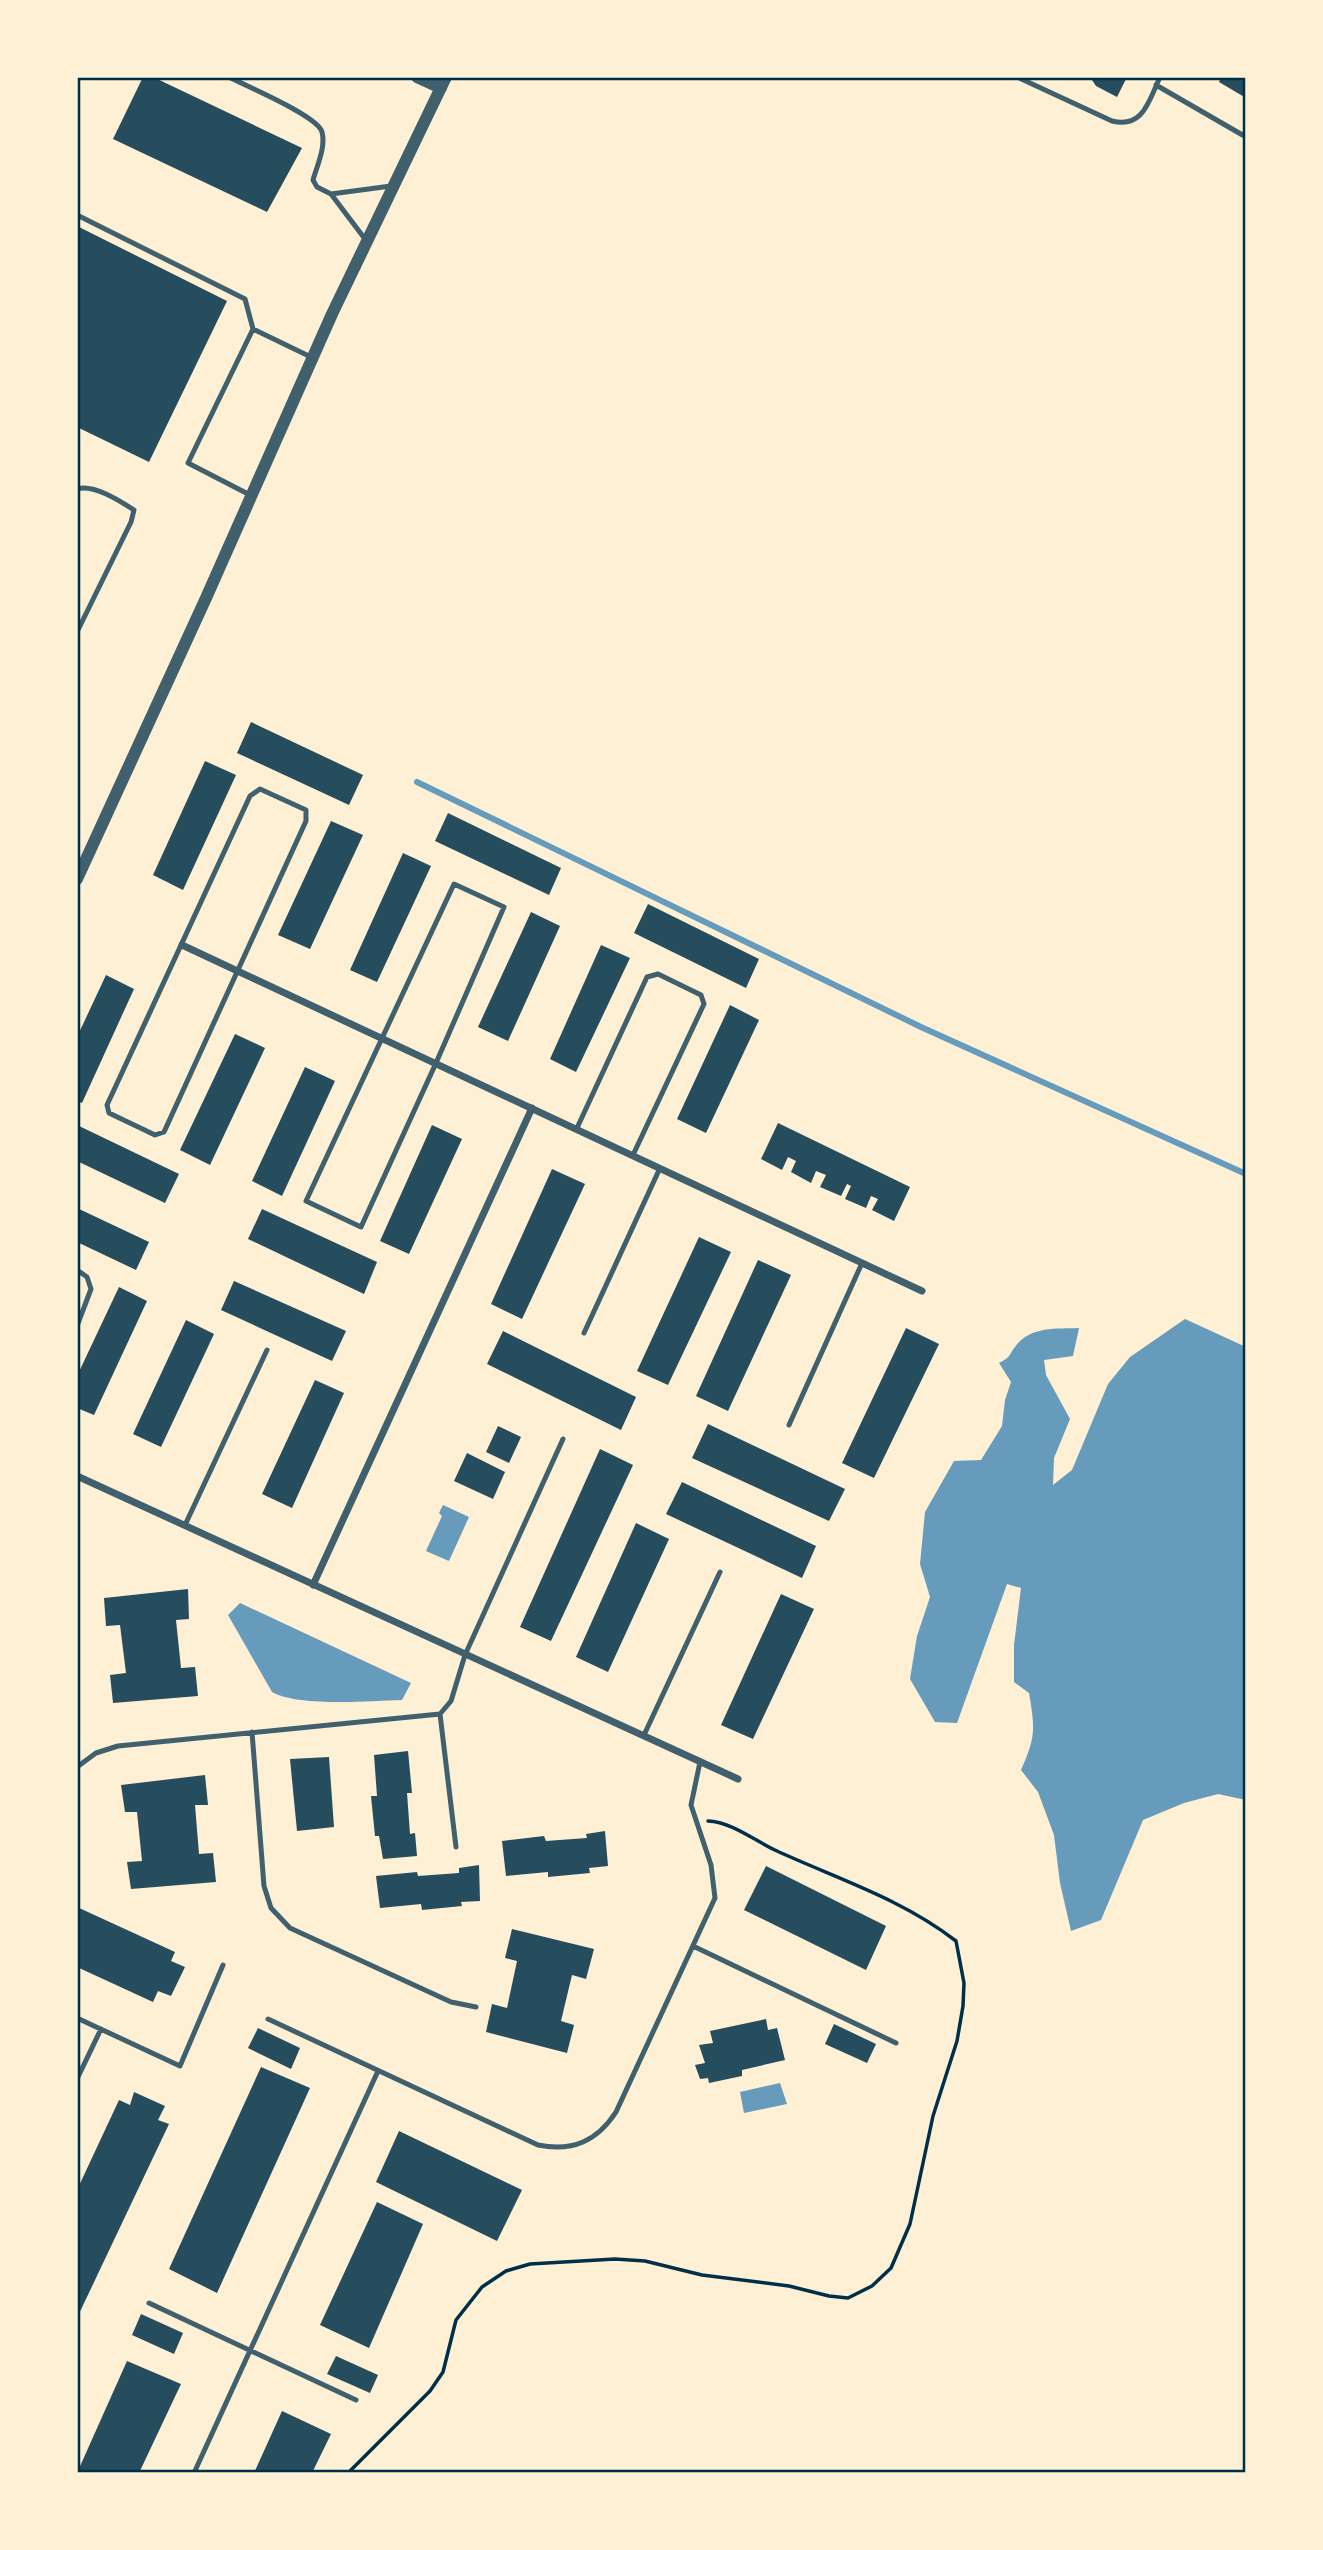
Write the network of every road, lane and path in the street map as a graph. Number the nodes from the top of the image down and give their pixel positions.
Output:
1 (229, 77) edge
2 (417, 77) edge
3 (1017, 77) edge
4 (1160, 77) edge
5 (444, 83) edge
6 (1156, 85) junction
7 (1246, 137) edge
8 (394, 185) junction
9 (331, 194) junction
10 (77, 215) edge
11 (368, 242) junction
12 (253, 329) junction
13 (313, 358) junction
14 (77, 489) edge
15 (252, 496) junction
16 (77, 632) edge
17 (77, 879) edge
18 (182, 945) junction
19 (239, 971) junction
20 (382, 1038) junction
21 (436, 1063) junction
22 (532, 1108) junction
23 (577, 1128) junction
24 (633, 1155) junction
25 (660, 1168) junction
26 (863, 1263) junction
27 (77, 1270) edge
28 (922, 1292) dead end
29 (77, 1326) edge
30 (584, 1333) dead end
31 (267, 1350) dead end
32 (789, 1425) dead end
33 (563, 1439) dead end
34 (77, 1476) edge
35 (185, 1525) junction
36 (720, 1572) dead end
37 (313, 1585) junction
38 (465, 1654) junction
39 (440, 1714) junction
40 (252, 1732) junction
41 (644, 1735) junction
42 (700, 1762) junction
43 (77, 1767) edge
44 (738, 1779) dead end
45 (456, 1847) dead end
46 (693, 1946) junction
47 (223, 1965) dead end
48 (476, 2007) dead end
49 (77, 2018) edge
50 (268, 2019) dead end
51 (101, 2029) junction
52 (896, 2043) dead end
53 (378, 2071) junction
54 (77, 2080) edge
55 (789, 2286) dead end
56 (149, 2303) dead end
57 (250, 2350) junction
58 (356, 2400) dead end
59 (194, 2473) edge
60 (348, 2473) edge

1 - 9 lane
2 - 5 street
3 - 6 lane
4 - 6 lane
5 - 8 street
6 - 7 lane
8 - 9 lane
8 - 11 street
9 - 11 lane
10 - 12 lane
11 - 13 street
12 - 13 lane
12 - 15 lane
13 - 15 street
14 - 16 lane
15 - 17 street
18 - 19 street
18 - 19 lane
18 - 19 lane
19 - 20 street
20 - 21 street
20 - 21 lane
20 - 21 lane
21 - 22 street
22 - 23 street
22 - 37 street
23 - 24 street
23 - 24 lane
24 - 25 street
25 - 26 street
25 - 30 lane
26 - 28 street
26 - 32 lane
27 - 29 lane
31 - 35 lane
33 - 38 lane
34 - 35 street
35 - 37 street
36 - 41 lane
37 - 38 street
38 - 39 lane
38 - 41 street
39 - 40 lane
39 - 45 lane
40 - 43 lane
40 - 48 lane
41 - 42 street
42 - 44 street
42 - 46 lane
46 - 52 lane
46 - 53 lane
47 - 51 lane
49 - 51 lane
50 - 53 lane
51 - 54 lane
53 - 57 lane
55 - 60 path
56 - 57 lane
57 - 58 lane
57 - 59 lane

